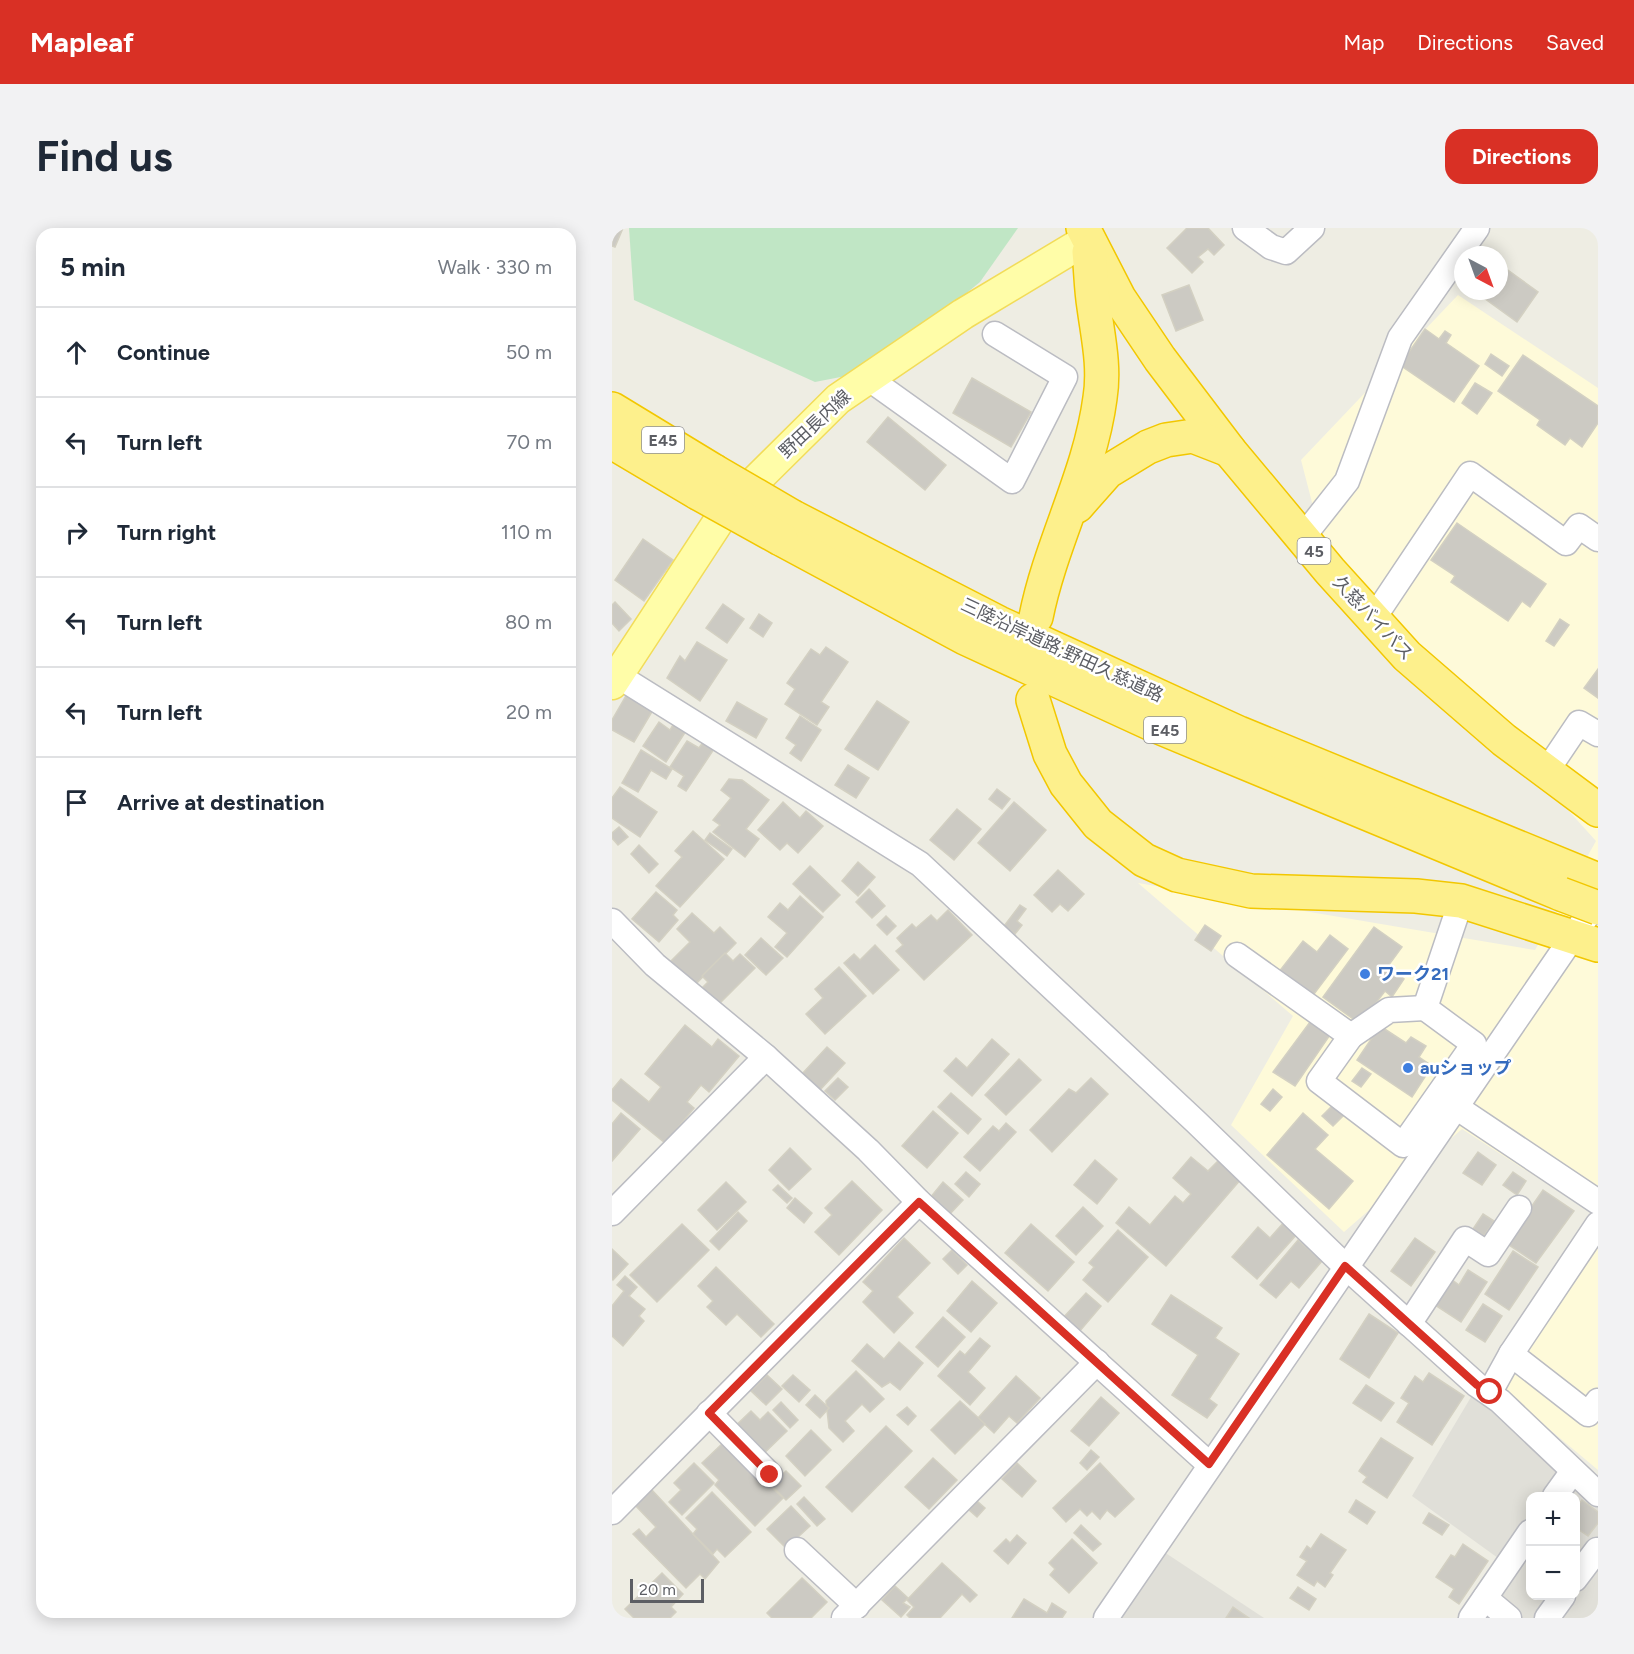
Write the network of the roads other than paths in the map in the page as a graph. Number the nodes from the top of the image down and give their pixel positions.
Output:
1 (1245, 228) edge
2 (1312, 228) edge
3 (1477, 228) edge
4 (1094, 232) edge
5 (995, 334) dead end
6 (868, 378) junction
7 (612, 409) edge
8 (612, 442) edge
9 (1229, 450) junction
10 (706, 482) junction
11 (1068, 517) junction
12 (1302, 538) junction
13 (1598, 539) edge
14 (1035, 617) dead end
15 (1373, 619) junction
16 (614, 676) edge
17 (1033, 700) dead end
18 (1598, 734) edge
19 (1546, 772) junction
20 (1598, 810) edge
21 (1577, 881) edge
22 (1598, 900) edge
23 (1461, 901) junction
24 (1598, 909) edge
25 (612, 921) edge
26 (1586, 940) edge
27 (1237, 956) dead end
28 (1425, 1008) junction
29 (1351, 1036) junction
30 (766, 1057) junction
31 (1456, 1107) junction
32 (919, 1202) junction
33 (1598, 1202) edge
34 (1520, 1208) dead end
35 (612, 1214) edge
36 (1598, 1224) edge
37 (1345, 1266) junction
38 (1409, 1324) junction
39 (1511, 1354) junction
40 (1097, 1362) junction
41 (1490, 1392) junction
42 (1598, 1401) edge
43 (709, 1413) junction
44 (1209, 1464) junction
45 (1573, 1471) junction
46 (770, 1475) dead end
47 (1558, 1492) edge
48 (1598, 1494) edge
49 (612, 1512) edge
50 (1526, 1538) edge
51 (797, 1550) dead end
52 (1597, 1550) edge
53 (1580, 1572) edge
54 (1485, 1598) junction
55 (1560, 1600) edge
56 (850, 1612) edge
57 (1106, 1618) edge
58 (1472, 1618) edge
59 (1509, 1618) edge
60 (1547, 1618) edge

1 - 2 street
3 - 12 street
4 - 6 main road, 野田長内線
4 - 9 highway, 久慈バイパス / 45
4 - 11 highway, 45
5 - 6 street
6 - 16 main road, 野田長内線
7 - 10 highway, 三陸沿岸道路;野田久慈道路 / E45
8 - 10 highway, 三陸沿岸道路;野田久慈道路 / E45
9 - 11 highway, 45
9 - 12 highway, 久慈バイパス / 45
10 - 21 highway, 三陸沿岸道路;野田久慈道路 / E45, bridge
11 - 14 highway, 45
12 - 15 highway, 久慈バイパス / 45
13 - 15 street
15 - 19 highway, 久慈バイパス / 45
16 - 37 street
17 - 23 highway
18 - 19 street
19 - 20 highway, 久慈バイパス / 45
21 - 24 highway, 三陸沿岸道路;野田久慈道路 / E45, bridge
22 - 26 street
23 - 26 highway
23 - 28 street
25 - 30 street
26 - 31 street
27 - 29 street
28 - 29 street
28 - 29 street
30 - 32 street
30 - 35 street
31 - 33 street
31 - 37 street
32 - 40 street
32 - 43 street
34 - 38 street
36 - 39 street
37 - 38 street
37 - 44 street
38 - 41 street
39 - 41 street
39 - 42 street
40 - 44 street
40 - 56 street
41 - 45 street
43 - 46 street
43 - 49 street
44 - 57 street
45 - 47 street
45 - 48 street
50 - 54 street
51 - 56 street
52 - 53 street
54 - 58 street
54 - 59 street
55 - 60 street

